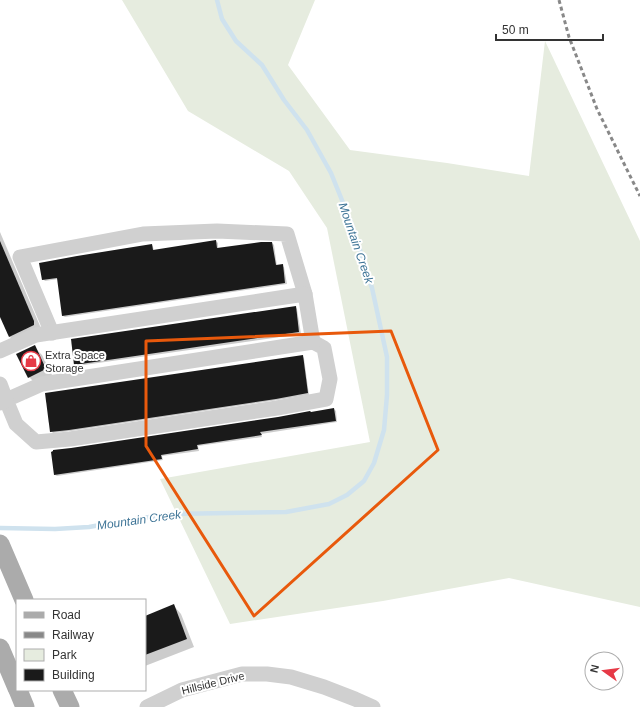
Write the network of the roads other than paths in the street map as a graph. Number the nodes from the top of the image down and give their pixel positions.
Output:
1 (305, 294) junction
2 (52, 333) junction
3 (313, 342) junction
4 (0, 351) edge
5 (0, 384) edge
6 (3, 401) edge
7 (0, 544) edge
8 (21, 593) edge
9 (0, 648) edge
10 (16, 687) edge
11 (18, 691) edge
12 (62, 691) edge
13 (25, 707) edge
14 (70, 707) edge
15 (147, 707) edge
16 (373, 707) edge

1 - 2 street
1 - 2 street
1 - 3 street
2 - 4 street
3 - 6 street
3 - 6 street
5 - 6 street
7 - 8 main road
9 - 10 main road
11 - 13 main road
12 - 14 main road
15 - 16 street, Hillside Drive

